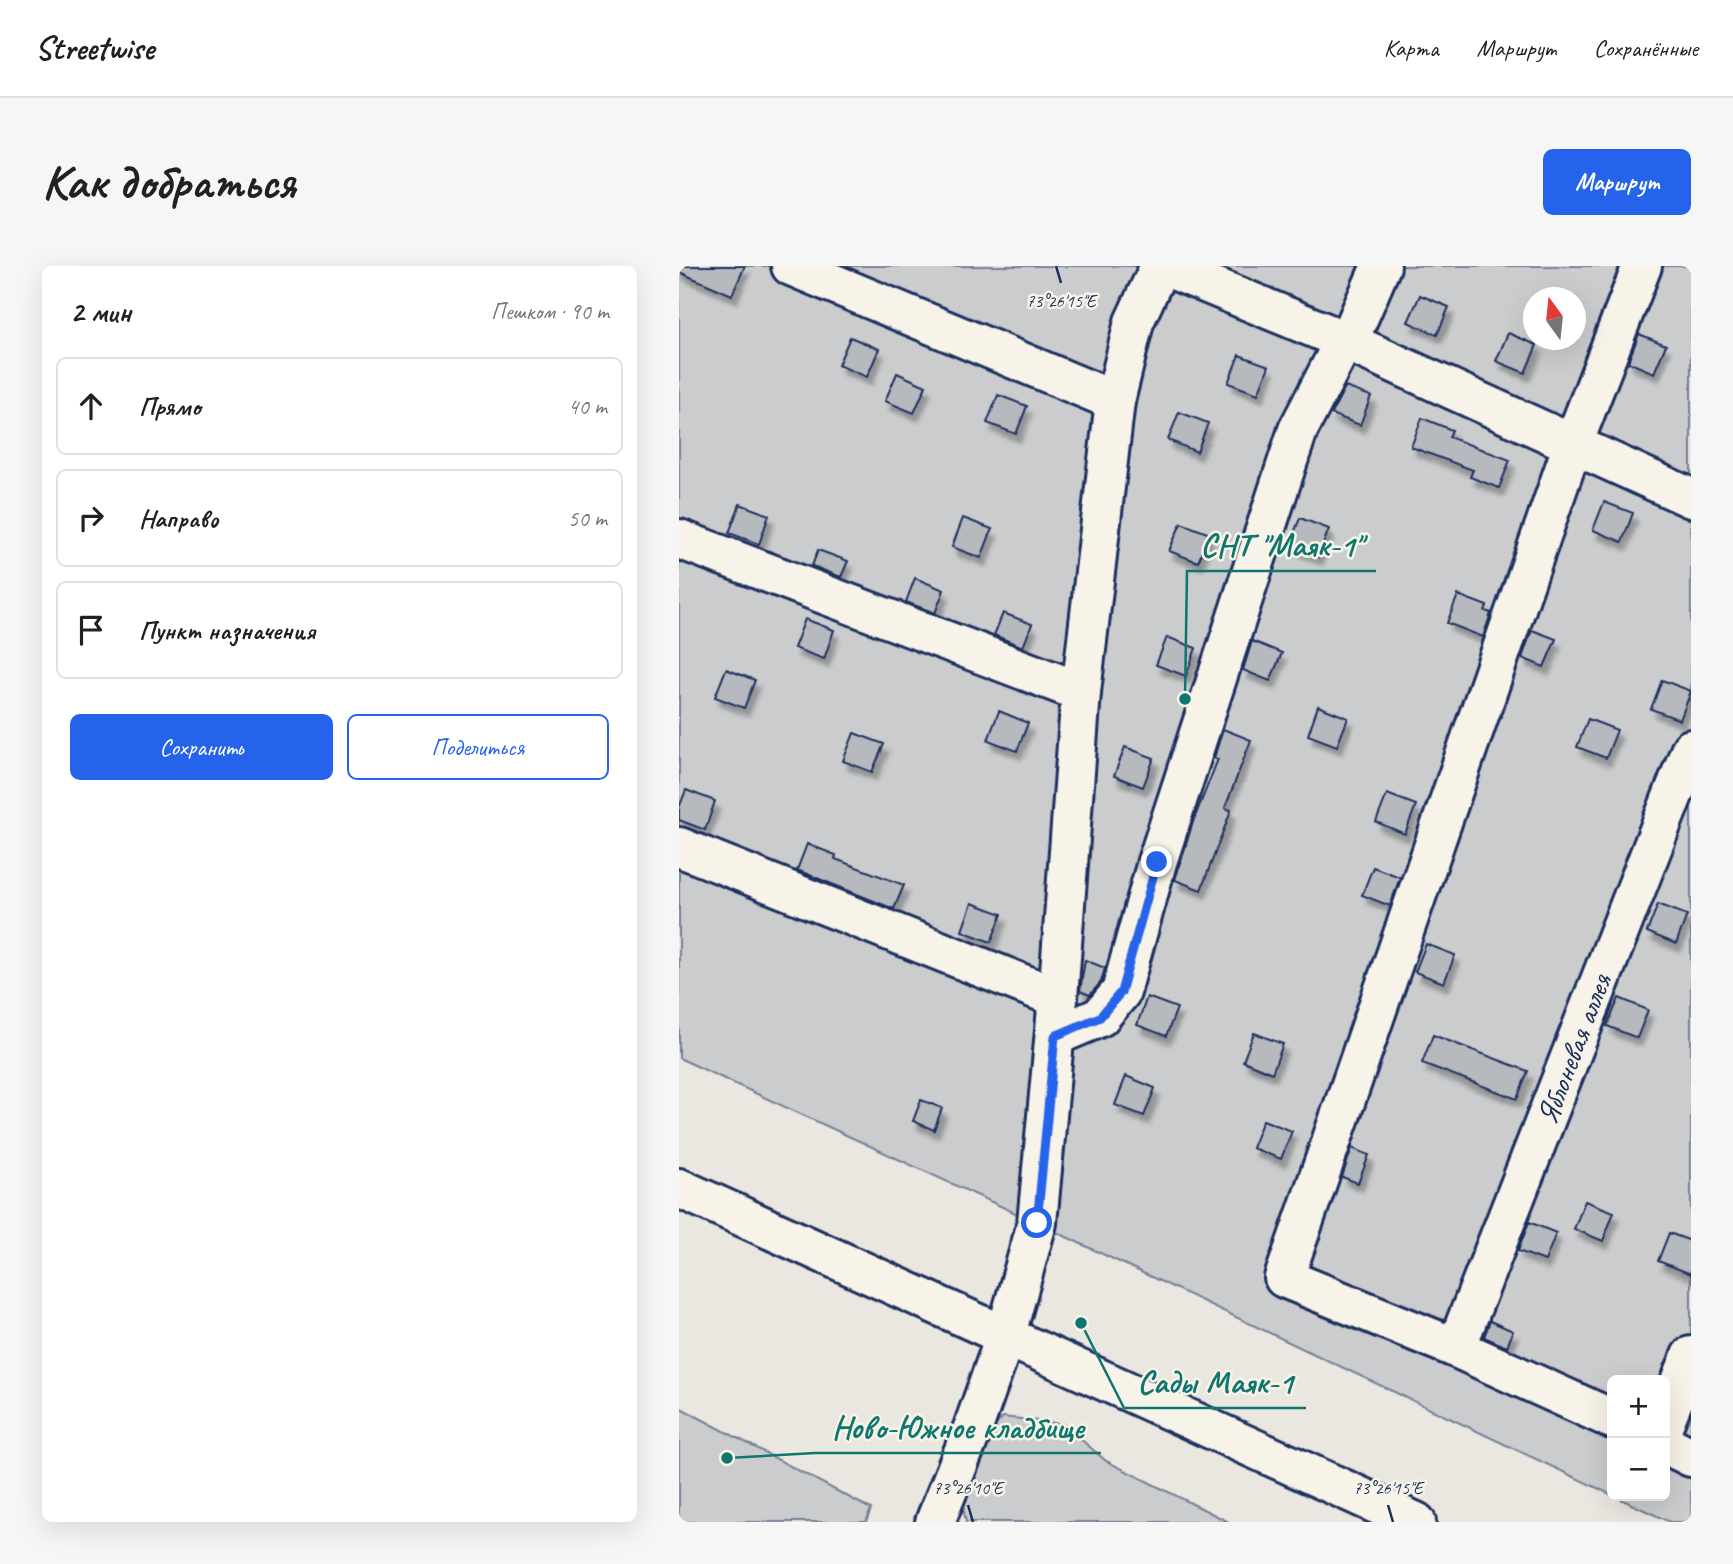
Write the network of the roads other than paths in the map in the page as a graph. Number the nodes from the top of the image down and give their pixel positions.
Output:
1 (790, 266) edge
2 (1162, 266) edge
3 (1381, 266) edge
4 (1642, 266) edge
5 (1346, 341) junction
6 (1115, 401) junction
7 (1573, 444) junction
8 (1691, 498) edge
9 (679, 539) edge
10 (1081, 692) junction
11 (1691, 749) edge
12 (679, 847) edge
13 (1058, 998) junction
14 (1055, 1036) junction
15 (679, 1188) edge
16 (1006, 1334) junction
17 (1456, 1348) junction
18 (1691, 1356) edge
19 (1670, 1408) edge
20 (1607, 1417) edge
21 (1670, 1446) edge
22 (1691, 1457) edge
23 (935, 1522) edge
24 (1416, 1522) edge

1 - 6 main road
2 - 5 main road
2 - 6 main road
3 - 5 main road
4 - 7 main road
5 - 7 main road
5 - 14 main road
6 - 10 main road
7 - 8 main road
7 - 17 main road
9 - 10 main road
10 - 13 main road
11 - 17 main road, Яблоневая аллея
12 - 13 main road
13 - 14 main road
14 - 16 main road
15 - 16 main road
16 - 23 main road
16 - 24 main road
17 - 20 main road
18 - 19 main road
21 - 22 main road

